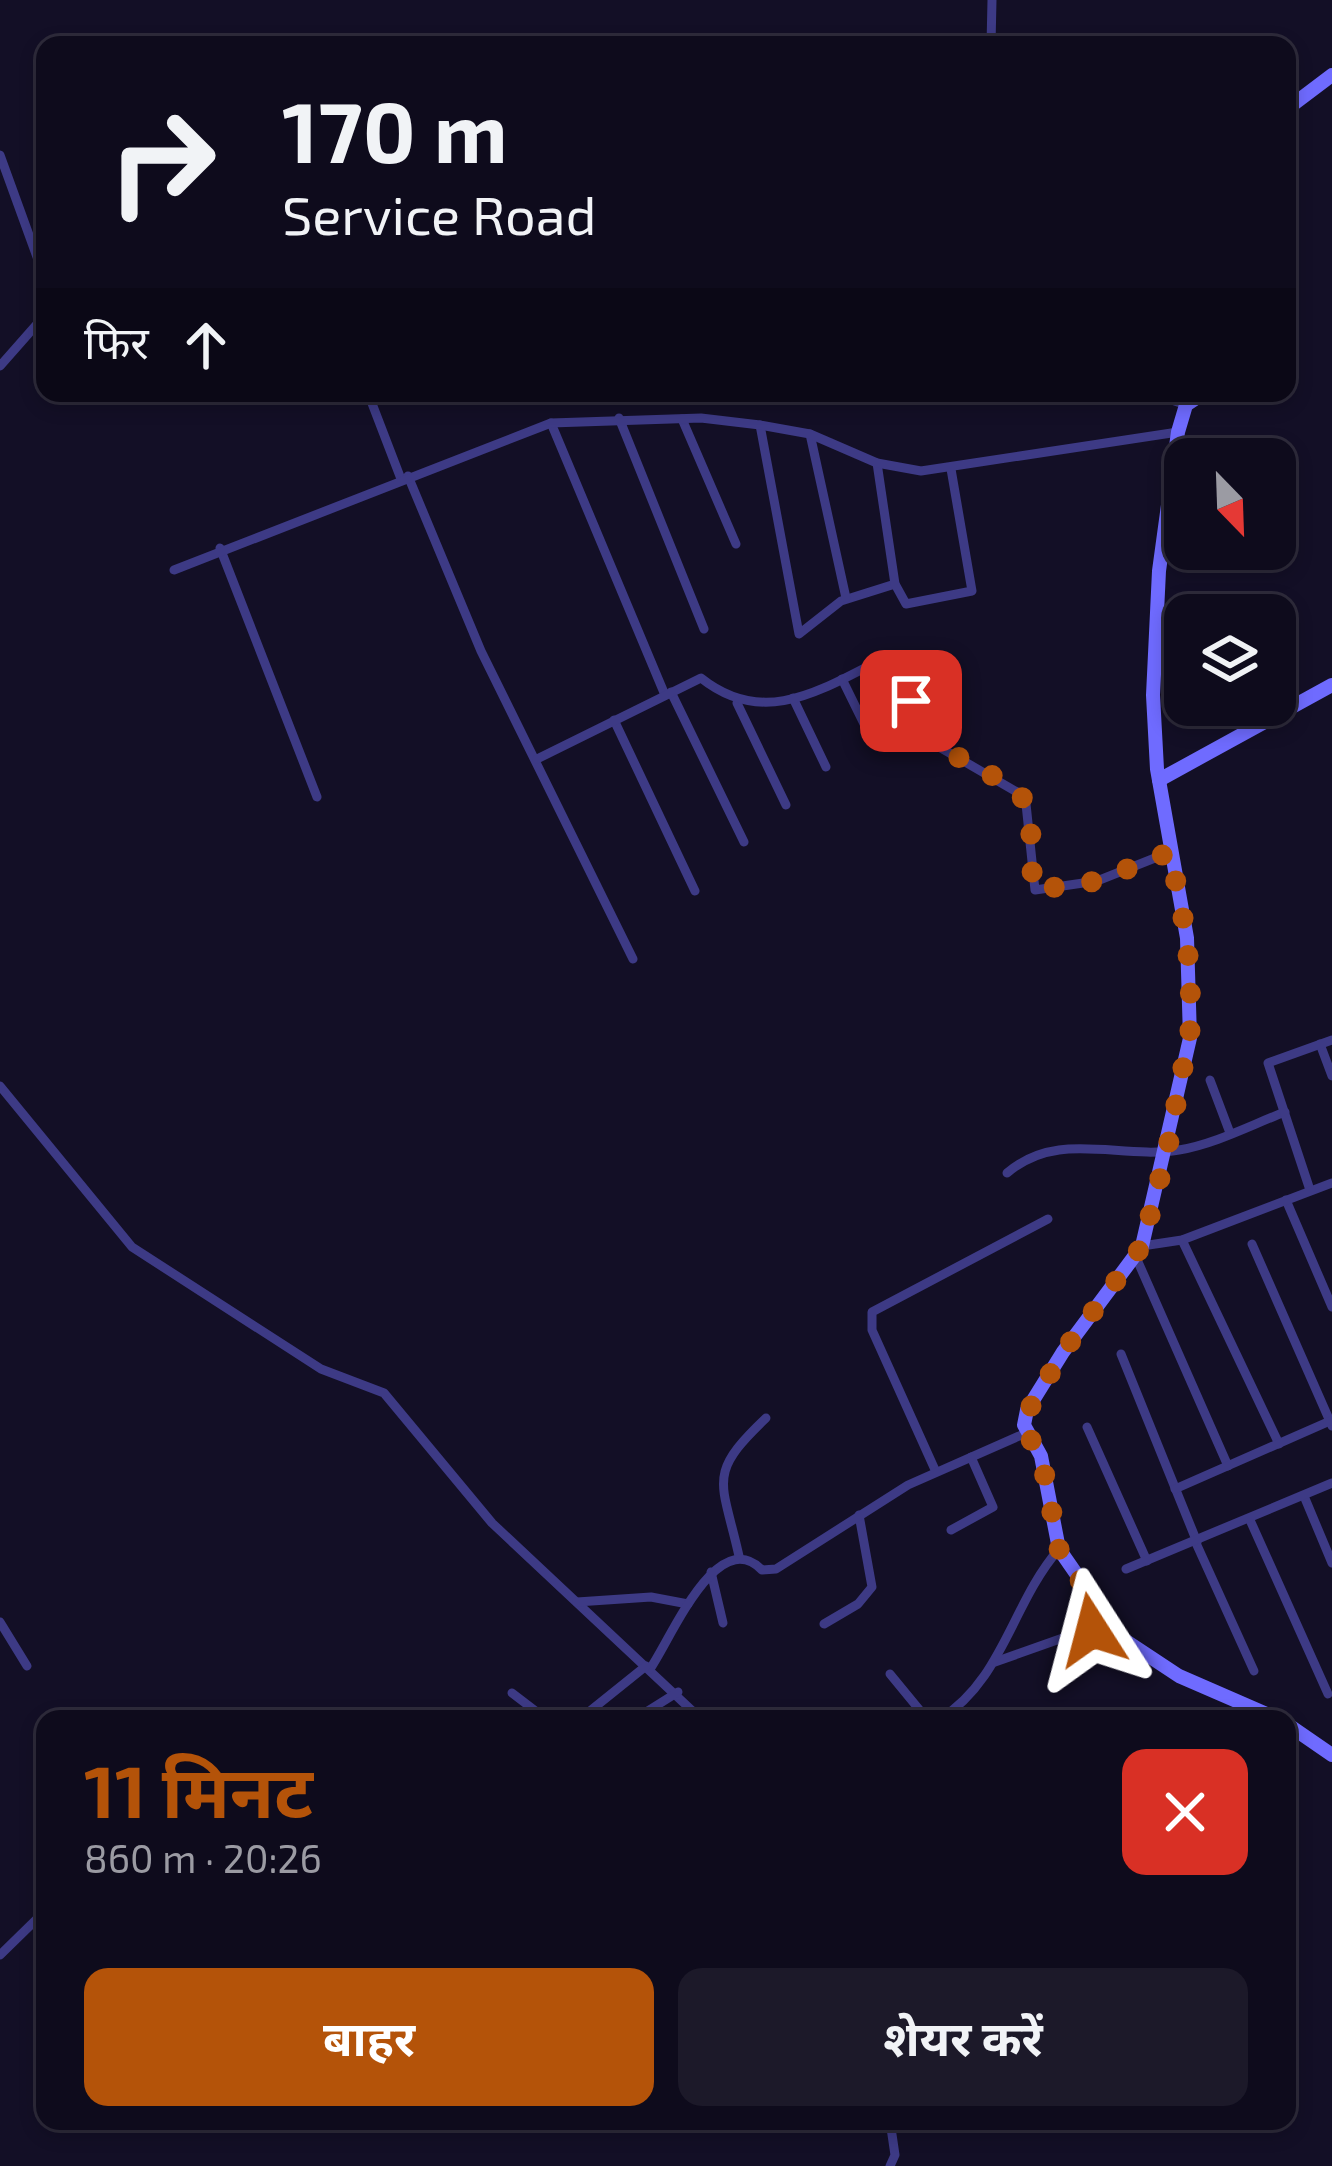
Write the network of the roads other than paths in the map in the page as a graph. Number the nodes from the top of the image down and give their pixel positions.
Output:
1 (992, 0) edge
2 (991, 36) edge
3 (1332, 75) edge
4 (1296, 102) edge
5 (0, 154) edge
6 (36, 254) edge
7 (36, 325) edge
8 (0, 366) edge
9 (372, 402) edge
10 (1178, 402) edge
11 (1190, 402) edge
12 (1186, 405) junction
13 (619, 418) junction
14 (682, 419) junction
15 (551, 422) junction
16 (760, 425) junction
17 (1178, 432) junction
18 (809, 434) junction
19 (877, 463) junction
20 (951, 469) junction
21 (405, 477) junction
22 (736, 544) dead end
23 (220, 548) junction
24 (174, 570) dead end
25 (896, 584) junction
26 (846, 598) junction
27 (704, 629) dead end
28 (842, 679) junction
29 (1332, 686) edge
30 (668, 694) junction
31 (794, 698) junction
32 (737, 703) junction
33 (614, 721) junction
34 (869, 734) dead end
35 (537, 759) junction
36 (826, 767) dead end
37 (1159, 780) junction
38 (317, 797) dead end
39 (786, 805) dead end
40 (744, 842) dead end
41 (1170, 852) junction
42 (695, 890) dead end
43 (633, 959) dead end
44 (1326, 1042) edge
45 (1332, 1076) edge
46 (1210, 1080) dead end
47 (0, 1086) edge
48 (1285, 1112) junction
49 (1230, 1133) junction
50 (1167, 1152) junction
51 (1007, 1174) dead end
52 (1332, 1183) edge
53 (1310, 1190) junction
54 (1286, 1200) junction
55 (1048, 1219) dead end
56 (1182, 1240) junction
57 (1252, 1244) dead end
58 (1138, 1250) junction
59 (1332, 1307) edge
60 (1120, 1354) dead end
61 (766, 1418) dead end
62 (1331, 1424) edge
63 (1087, 1426) dead end
64 (1026, 1432) junction
65 (1279, 1444) junction
66 (971, 1456) junction
67 (1228, 1466) junction
68 (936, 1472) junction
69 (1332, 1483) edge
70 (1175, 1489) junction
71 (1304, 1496) junction
72 (859, 1515) junction
73 (1250, 1520) junction
74 (951, 1531) dead end
75 (1196, 1542) junction
76 (1059, 1549) junction
77 (739, 1556) junction
78 (1147, 1561) junction
79 (1332, 1563) edge
80 (1126, 1569) dead end
81 (711, 1572) junction
82 (577, 1602) junction
83 (688, 1604) junction
84 (0, 1622) edge
85 (1108, 1622) junction
86 (723, 1623) dead end
87 (824, 1624) dead end
88 (994, 1662) junction
89 (27, 1666) dead end
90 (648, 1668) junction
91 (1254, 1671) dead end
92 (890, 1674) dead end
93 (678, 1692) junction
94 (512, 1693) dead end
95 (1328, 1694) dead end
96 (534, 1710) edge
97 (592, 1710) edge
98 (649, 1710) edge
99 (693, 1710) edge
100 (920, 1710) edge
101 (955, 1710) edge
102 (1258, 1710) edge
103 (1296, 1730) edge
104 (1332, 1755) edge
105 (36, 1920) edge
106 (0, 1955) edge
107 (892, 2130) edge
108 (890, 2166) edge

1 - 2 street
3 - 4 street
5 - 6 street
7 - 8 street
9 - 21 street
10 - 12 street
11 - 12 street
12 - 17 street
13 - 14 street
13 - 15 street
13 - 27 street
14 - 16 street
14 - 22 street
15 - 21 street
15 - 30 street
16 - 18 street
16 - 26 street
17 - 20 street
17 - 37 street
18 - 19 street
18 - 26 street
19 - 20 street
19 - 25 street
20 - 25 street
21 - 23 street
21 - 35 street
23 - 24 street
23 - 38 street
25 - 26 street
28 - 31 street
28 - 34 street
28 - 41 street
29 - 37 street
30 - 32 street
30 - 33 street
30 - 40 street
31 - 32 street
31 - 36 street
32 - 39 street
33 - 35 street
33 - 42 street
35 - 43 street
37 - 41 street
41 - 50 street
44 - 45 street
44 - 48 street
46 - 49 street
47 - 82 street
48 - 49 street
48 - 53 street
49 - 50 street
50 - 51 street
50 - 58 street
52 - 53 street
53 - 54 street
54 - 56 street
54 - 59 street
55 - 68 street
56 - 58 street
56 - 65 street
57 - 62 street
58 - 64 street
58 - 67 street
60 - 70 street
61 - 77 street
62 - 65 street
63 - 78 street
64 - 66 street
64 - 76 street
65 - 67 street
66 - 68 street
66 - 74 street
67 - 70 street
68 - 72 street
69 - 71 street
70 - 75 street
71 - 73 street
71 - 79 street
72 - 77 street
72 - 87 street
73 - 75 street
73 - 95 street
75 - 78 street
75 - 91 street
76 - 85 street
76 - 88 street
77 - 81 street
78 - 80 street
81 - 83 street
81 - 86 street
82 - 83 street
82 - 90 street
83 - 90 street
84 - 89 street
85 - 88 street
85 - 102 street
88 - 101 street
90 - 93 street
90 - 97 street
92 - 100 street
93 - 98 street
93 - 99 street
94 - 96 street
103 - 104 street
105 - 106 street
107 - 108 street

